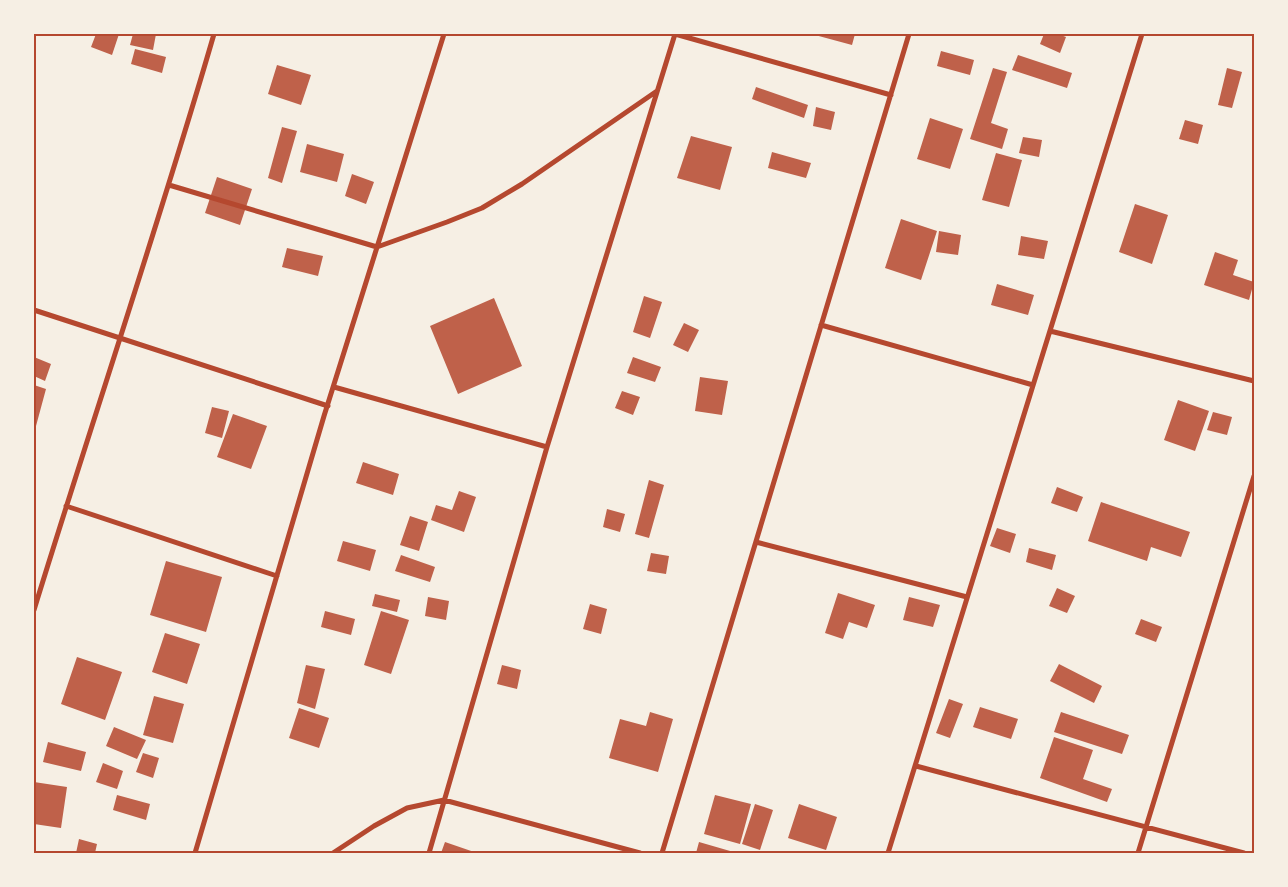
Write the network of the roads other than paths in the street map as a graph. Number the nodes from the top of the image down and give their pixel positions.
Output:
1 (214, 34) edge
2 (444, 34) edge
3 (675, 34) edge
4 (909, 34) edge
5 (1142, 34) edge
6 (657, 91) junction
7 (891, 95) junction
8 (169, 185) junction
9 (378, 247) junction
10 (34, 310) edge
11 (821, 325) junction
12 (1050, 331) junction
13 (120, 340) junction
14 (1254, 381) edge
15 (1033, 385) junction
16 (334, 387) junction
17 (328, 406) junction
18 (547, 447) junction
19 (1254, 476) edge
20 (66, 506) junction
21 (756, 542) junction
22 (277, 576) junction
23 (967, 597) junction
24 (34, 610) edge
25 (916, 766) junction
26 (444, 800) junction
27 (1146, 828) junction
28 (195, 853) edge
29 (333, 853) edge
30 (429, 853) edge
31 (640, 853) edge
32 (662, 853) edge
33 (888, 853) edge
34 (1138, 853) edge
35 (1244, 853) edge

1 - 8 street
2 - 9 street
3 - 6 street
3 - 7 street
4 - 7 street
5 - 12 street
6 - 9 street
6 - 18 street
7 - 11 street
8 - 9 street
8 - 13 street
9 - 16 street
10 - 13 street
11 - 15 street
11 - 21 street
12 - 14 street
12 - 15 street
13 - 17 street
13 - 20 street
15 - 23 street
16 - 17 street
16 - 18 street
17 - 22 street
18 - 26 street
19 - 27 street
20 - 22 street
20 - 24 street
21 - 23 street
21 - 32 street
22 - 28 street
23 - 25 street
25 - 27 street
25 - 33 street
26 - 29 street
26 - 30 street
26 - 31 street
27 - 34 street
27 - 35 street

